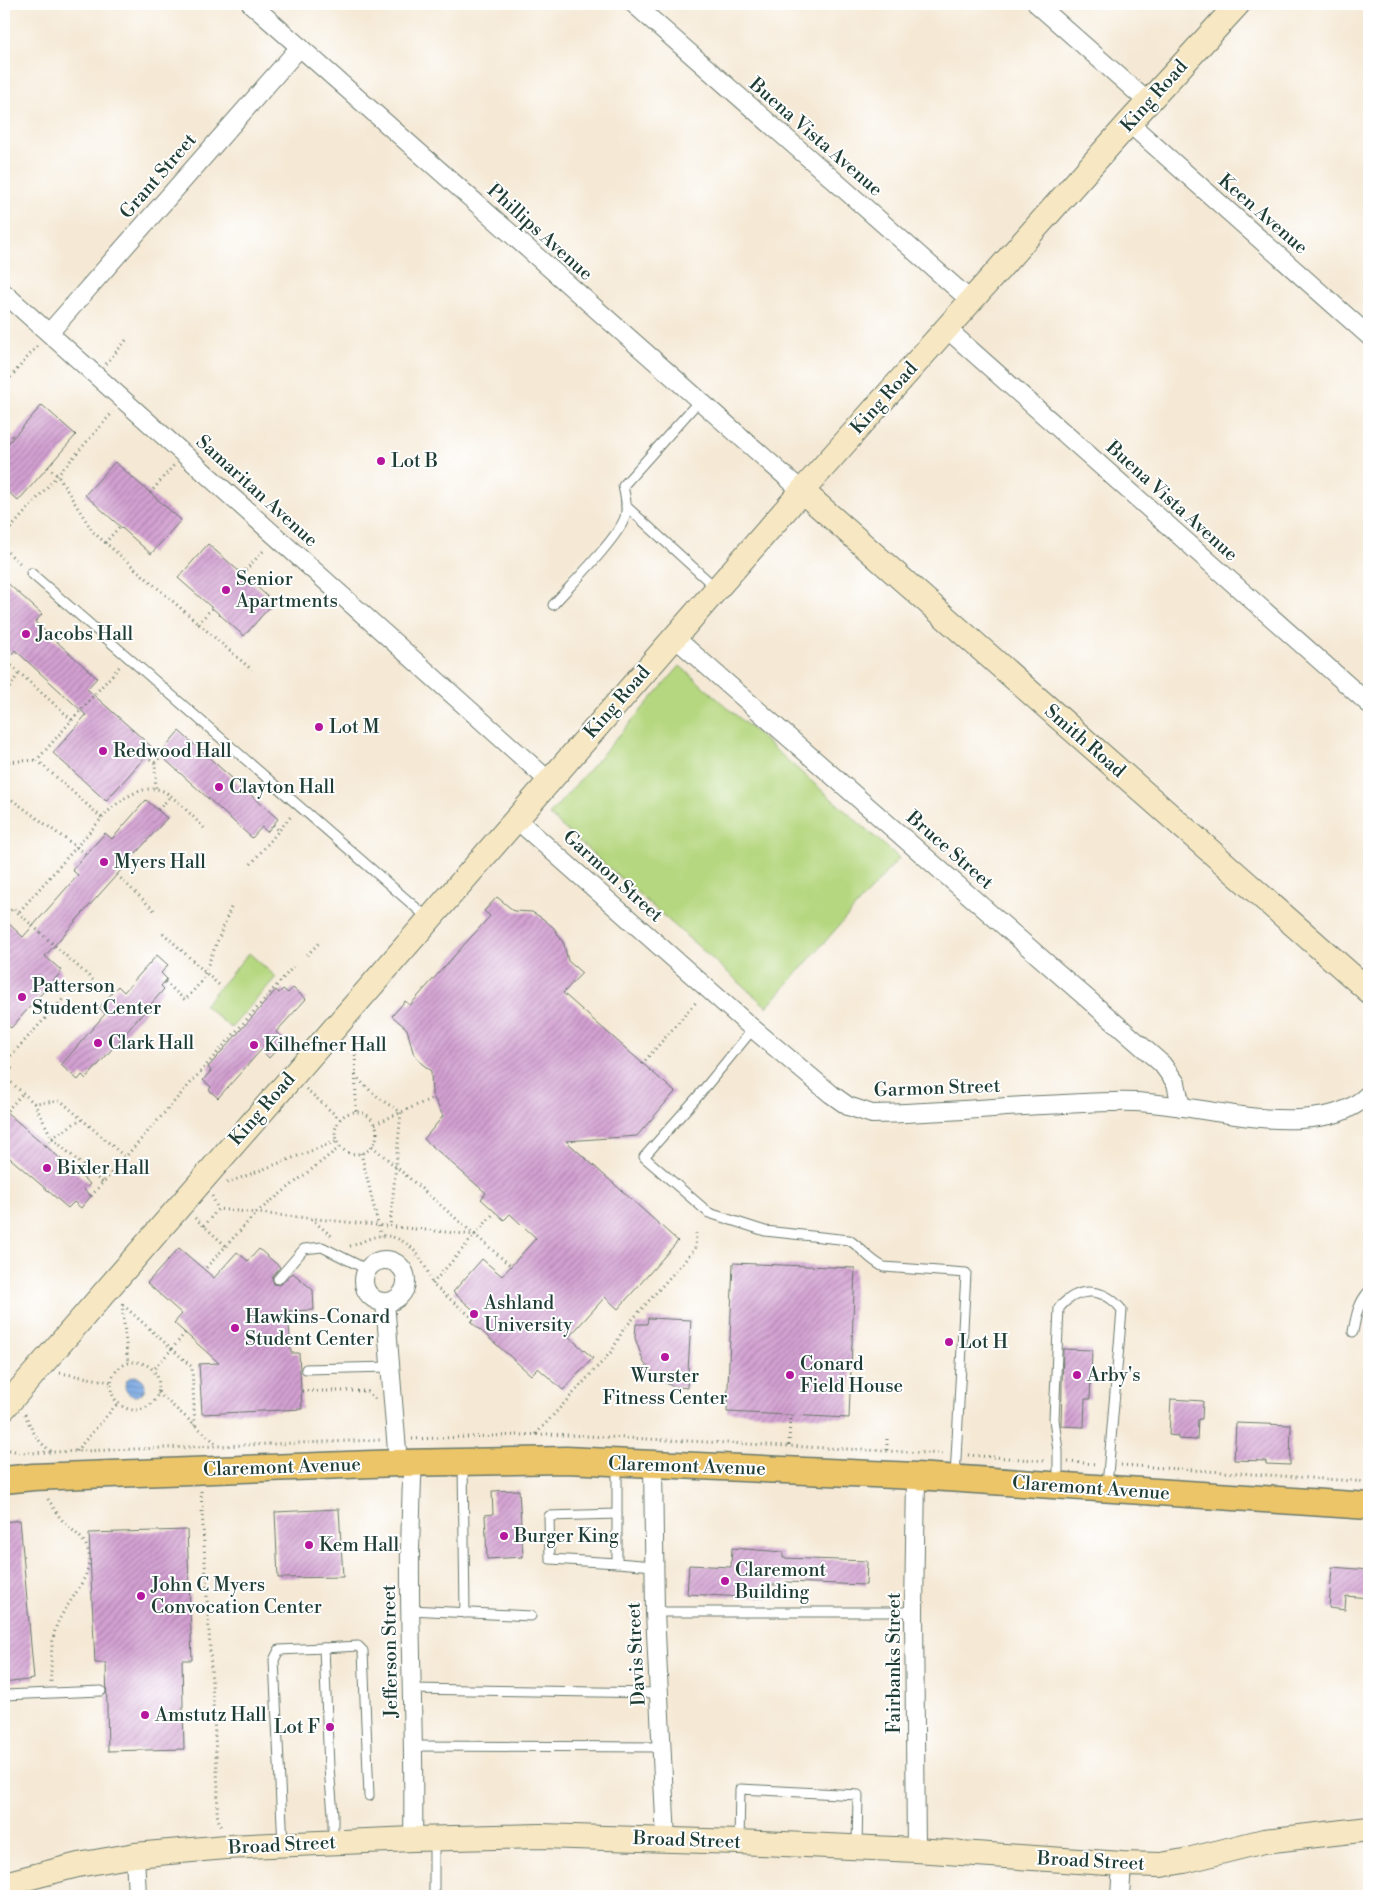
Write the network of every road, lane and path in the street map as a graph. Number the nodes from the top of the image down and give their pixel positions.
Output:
1 (252, 4) edge
2 (634, 4) edge
3 (1037, 4) edge
4 (1238, 4) edge
5 (300, 47) junction
6 (1148, 102) junction
7 (1129, 123) junction
8 (4, 293) edge
9 (971, 301) junction
10 (947, 329) junction
11 (48, 333) junction
12 (1369, 336) edge
13 (128, 338) dead end
14 (104, 366) dead end
15 (4, 375) edge
16 (12, 375) junction
17 (4, 384) edge
18 (123, 400) junction
19 (699, 401) junction
20 (4, 429) edge
21 (13, 437) dead end
22 (184, 454) junction
23 (48, 467) dead end
24 (58, 476) junction
25 (802, 491) junction
26 (150, 493) dead end
27 (626, 506) junction
28 (120, 526) dead end
29 (4, 536) edge
30 (276, 537) junction
31 (105, 543) junction
32 (4, 549) edge
33 (31, 573) joint
34 (242, 574) dead end
35 (716, 588) junction
36 (553, 605) dead end
37 (212, 608) dead end
38 (198, 624) junction
39 (674, 637) junction
40 (128, 657) junction
41 (4, 659) edge
42 (252, 670) dead end
43 (19, 673) junction
44 (4, 696) edge
45 (1369, 704) edge
46 (72, 720) junction
47 (146, 756) dead end
48 (161, 756) dead end
49 (36, 760) junction
50 (4, 762) edge
51 (155, 763) junction
52 (549, 781) junction
53 (156, 789) junction
54 (4, 794) edge
55 (170, 797) junction
56 (299, 806) junction
57 (158, 810) dead end
58 (102, 818) junction
59 (516, 819) junction
60 (273, 825) dead end
61 (204, 828) dead end
62 (279, 830) junction
63 (77, 846) junction
64 (86, 854) dead end
65 (251, 864) dead end
66 (116, 875) dead end
67 (232, 905) dead end
68 (156, 912) dead end
69 (18, 913) junction
70 (4, 918) edge
71 (429, 918) junction
72 (163, 933) dead end
73 (320, 941) dead end
74 (307, 955) dead end
75 (293, 966) dead end
76 (206, 972) junction
77 (93, 980) dead end
78 (165, 982) dead end
79 (220, 986) dead end
80 (1369, 991) edge
81 (700, 997) dead end
82 (64, 998) dead end
83 (753, 1029) junction
84 (355, 1031) dead end
85 (4, 1063) edge
86 (642, 1064) dead end
87 (14, 1071) dead end
88 (356, 1075) junction
89 (4, 1076) edge
90 (301, 1084) dead end
91 (23, 1093) junction
92 (1369, 1094) edge
93 (433, 1098) dead end
94 (34, 1103) junction
95 (1181, 1107) junction
96 (356, 1112) junction
97 (401, 1112) junction
98 (4, 1114) edge
99 (81, 1119) junction
100 (340, 1119) junction
101 (375, 1124) junction
102 (52, 1138) junction
103 (337, 1141) junction
104 (46, 1146) dead end
105 (372, 1146) junction
106 (340, 1147) junction
107 (362, 1153) junction
108 (125, 1157) junction
109 (396, 1167) junction
110 (103, 1182) junction
111 (225, 1184) dead end
112 (91, 1196) dead end
113 (256, 1212) junction
114 (495, 1212) dead end
115 (194, 1217) dead end
116 (310, 1218) junction
117 (379, 1225) junction
118 (204, 1226) junction
119 (390, 1227) junction
120 (696, 1233) dead end
121 (381, 1236) junction
122 (475, 1236) junction
123 (337, 1240) dead end
124 (345, 1245) dead end
125 (226, 1246) junction
126 (511, 1266) dead end
127 (204, 1270) dead end
128 (368, 1270) junction
129 (278, 1279) dead end
130 (432, 1284) junction
131 (1369, 1291) edge
132 (118, 1301) dead end
133 (385, 1302) junction
134 (123, 1305) junction
135 (474, 1319) dead end
136 (1353, 1332) dead end
137 (186, 1333) dead end
138 (172, 1348) junction
139 (128, 1363) junction
140 (390, 1367) junction
141 (306, 1369) dead end
142 (153, 1370) junction
143 (59, 1373) dead end
144 (111, 1382) junction
145 (302, 1391) dead end
146 (158, 1394) junction
147 (118, 1403) junction
148 (378, 1404) dead end
149 (14, 1407) edge
150 (790, 1415) dead end
151 (195, 1426) junction
152 (379, 1432) dead end
153 (536, 1435) dead end
154 (888, 1436) dead end
155 (374, 1440) dead end
156 (789, 1445) dead end
157 (218, 1446) dead end
158 (886, 1450) dead end
159 (76, 1451) dead end
160 (54, 1452) dead end
161 (463, 1461) junction
162 (405, 1462) junction
163 (617, 1463) junction
164 (653, 1465) junction
165 (200, 1470) junction
166 (916, 1476) junction
167 (955, 1478) junction
168 (4, 1480) edge
169 (1058, 1485) junction
170 (1107, 1488) junction
171 (48, 1499) dead end
172 (1369, 1506) edge
173 (617, 1514) junction
174 (617, 1563) junction
175 (654, 1566) junction
176 (410, 1610) junction
177 (655, 1612) junction
178 (914, 1612) junction
179 (465, 1613) junction
180 (531, 1616) dead end
181 (324, 1648) junction
182 (411, 1689) junction
183 (101, 1691) dead end
184 (659, 1693) junction
185 (50, 1694) junction
186 (4, 1695) edge
187 (413, 1746) junction
188 (662, 1747) junction
189 (369, 1796) dead end
190 (1369, 1829) edge
191 (424, 1838) junction
192 (666, 1840) junction
193 (333, 1842) junction
194 (739, 1842) junction
195 (284, 1845) junction
196 (226, 1847) junction
197 (857, 1848) junction
198 (916, 1850) junction
199 (135, 1855) junction
200 (1122, 1864) junction
201 (4, 1884) edge
202 (137, 1896) edge
203 (434, 1896) edge
204 (1120, 1896) edge

1 - 5 street, Phillips Avenue
2 - 9 street, Buena Vista Avenue
3 - 6 street
4 - 6 street, King Road
5 - 11 street, Grant Street
5 - 19 street, Phillips Avenue
6 - 7 street, King Road
7 - 9 street, King Road
7 - 12 street, Keen Avenue
8 - 11 street, Samaritan Avenue
9 - 10 street, King Road
10 - 25 street, King Road
10 - 45 street, Buena Vista Avenue
11 - 16 path
11 - 18 street, Samaritan Avenue
13 - 14 path
15 - 16 path
16 - 17 path
18 - 22 street, Samaritan Avenue
18 - 24 path
19 - 25 street, Phillips Avenue
19 - 27 lane
20 - 21 path
22 - 26 path
22 - 30 street, Samaritan Avenue
23 - 24 path
24 - 29 path
24 - 31 path
25 - 35 street, King Road
25 - 80 street, Smith Road
27 - 35 lane
27 - 36 lane
28 - 31 path
30 - 34 path
30 - 52 street, Samaritan Avenue
31 - 38 path
32 - 33 path
33 - 40 lane
35 - 39 street, King Road
37 - 38 path
38 - 42 path
39 - 52 street, King Road
39 - 95 street, Bruce Street
40 - 46 path
40 - 56 lane
41 - 43 path
43 - 44 path
43 - 46 path
46 - 49 path
47 - 51 path
48 - 51 path
49 - 50 path
49 - 58 path
51 - 53 path
52 - 59 street, King Road
53 - 55 path
53 - 58 path
54 - 63 path
55 - 57 path
55 - 61 path
56 - 62 path
56 - 71 lane
58 - 63 path
59 - 71 street, King Road
59 - 83 street, Garmon Street
60 - 62 path
62 - 65 path
63 - 64 path
63 - 69 path
66 - 68 path
67 - 76 path
69 - 70 path
69 - 77 path
71 - 149 street, King Road
72 - 76 path
73 - 74 path
75 - 108 path
76 - 78 path
76 - 79 path
81 - 86 path
82 - 85 path
83 - 95 street, Garmon Street
83 - 167 lane
84 - 88 path
85 - 87 path
88 - 96 path
88 - 97 path
89 - 91 path
90 - 100 path
91 - 94 path
91 - 98 path
92 - 95 street, Garmon Street
93 - 97 path
94 - 99 path
94 - 102 path
96 - 100 path
96 - 101 path
97 - 101 path
97 - 109 path
99 - 102 path
99 - 108 path
100 - 103 path
101 - 105 path
102 - 104 path
102 - 110 path
103 - 106 path
103 - 111 path
105 - 107 path
105 - 109 path
106 - 107 path
106 - 113 path
107 - 117 path
108 - 110 path
109 - 119 path
109 - 122 path
110 - 112 path
113 - 116 path
113 - 118 path
113 - 125 path
114 - 122 path
115 - 118 path
116 - 117 path
116 - 123 path
117 - 119 path
117 - 121 path
118 - 125 path
119 - 122 path
120 - 153 path
121 - 124 path
121 - 130 path
122 - 126 path
122 - 130 path
125 - 127 path
128 - 129 lane
128 - 133 street
128 - 133 street
130 - 135 path
131 - 136 lane
132 - 134 path
133 - 140 street, Jefferson Street
134 - 138 path
134 - 139 path
137 - 138 path
138 - 142 path
138 - 151 path
139 - 142 path
139 - 144 path
140 - 141 lane
140 - 162 street, Jefferson Street
142 - 146 path
143 - 144 path
144 - 147 path
145 - 148 path
146 - 147 path
146 - 151 path
147 - 159 path
149 - 160 path
150 - 156 path
151 - 157 path
152 - 155 path
154 - 158 path
161 - 162 main road, Claremont Avenue
161 - 163 main road, Claremont Avenue
161 - 179 lane
162 - 165 main road, Claremont Avenue
162 - 176 street, Jefferson Street
163 - 164 main road, Claremont Avenue
163 - 173 lane
164 - 166 main road, Claremont Avenue
164 - 175 street, Davis Street
165 - 168 main road, Claremont Avenue
165 - 196 path
166 - 167 main road, Claremont Avenue
166 - 178 street, Fairbanks Street
167 - 169 main road, Claremont Avenue
169 - 170 main road, Claremont Avenue
169 - 170 lane
170 - 172 main road, Claremont Avenue
171 - 185 path
173 - 174 lane
173 - 174 lane
174 - 175 lane
175 - 177 street, Davis Street
176 - 179 lane
176 - 182 street, Jefferson Street
177 - 178 lane
177 - 184 street, Davis Street
178 - 198 street, Fairbanks Street
179 - 180 lane
181 - 189 lane
181 - 193 lane
181 - 195 lane
182 - 184 lane
182 - 187 street, Jefferson Street
183 - 185 lane
184 - 188 street, Davis Street
185 - 186 lane
187 - 188 lane
187 - 191 street, Jefferson Street
188 - 192 street, Davis Street
190 - 200 street, Broad Street
191 - 192 street, Broad Street
191 - 193 street, Broad Street
191 - 203 lane
192 - 194 street, Broad Street
193 - 195 street, Broad Street
194 - 197 street, Broad Street
194 - 197 lane
195 - 196 street, Broad Street
196 - 199 street, Broad Street
197 - 198 street, Broad Street
198 - 200 street, Broad Street
199 - 201 street, Broad Street
199 - 202 street
200 - 204 street

